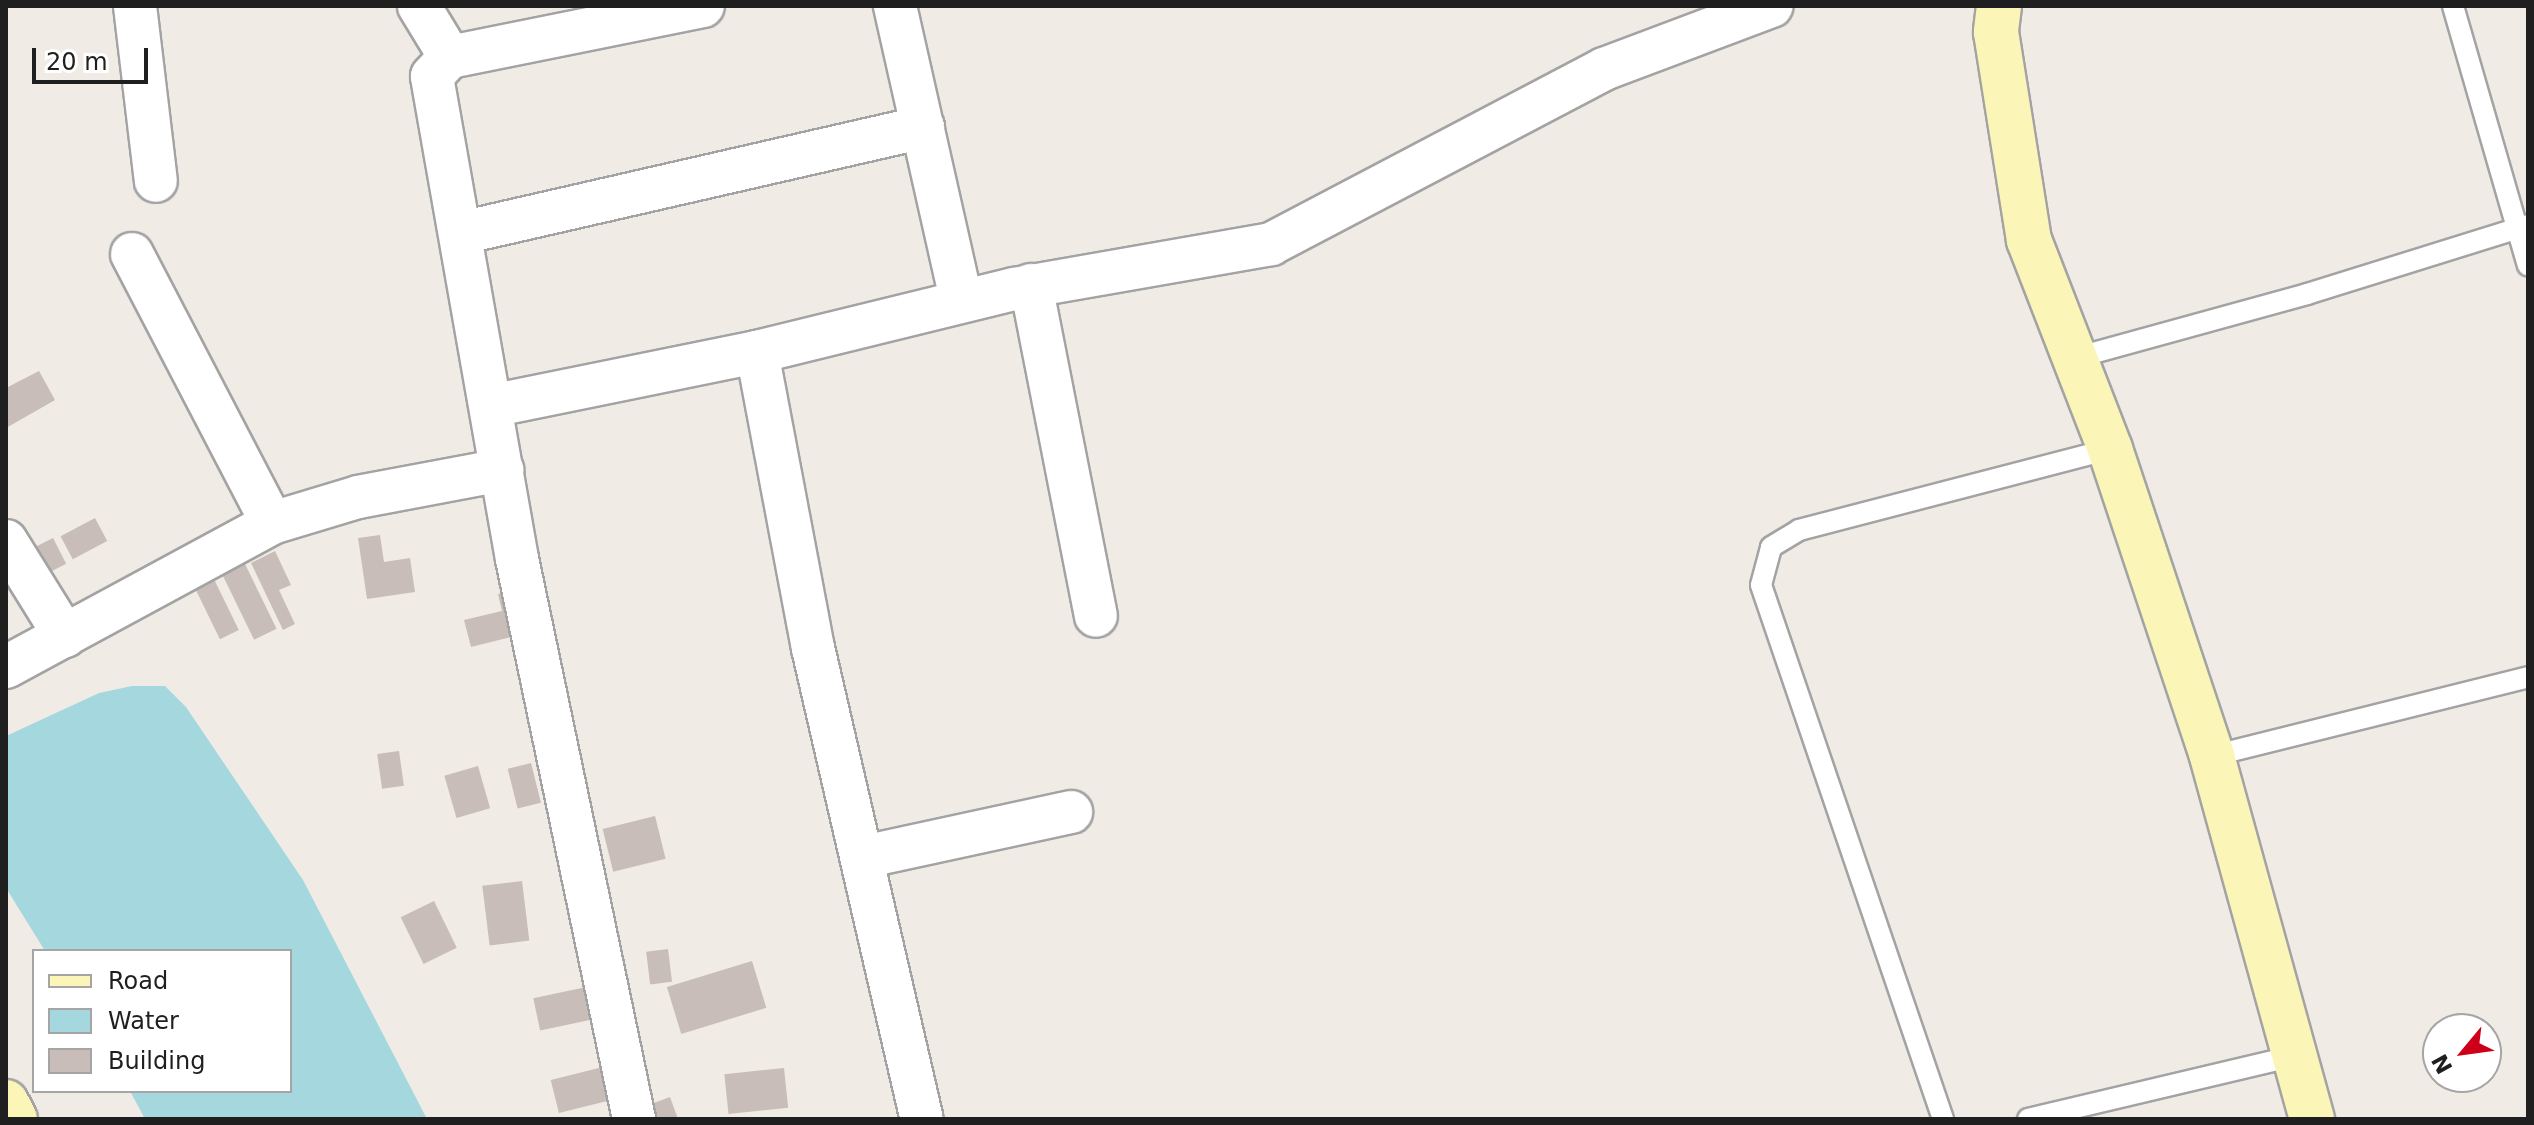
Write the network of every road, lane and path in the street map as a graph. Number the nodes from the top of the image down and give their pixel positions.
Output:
1 (135, 6) edge
2 (419, 6) edge
3 (703, 6) edge
4 (895, 6) edge
5 (1772, 6) edge
6 (1999, 6) edge
7 (2453, 6) edge
8 (450, 57) junction
9 (923, 127) junction
10 (156, 181) dead end
11 (2523, 227) edge
12 (461, 233) junction
13 (132, 254) dead end
14 (2528, 265) edge
15 (1031, 285) junction
16 (961, 300) junction
17 (757, 352) junction
18 (2075, 358) junction
19 (491, 406) junction
20 (2110, 449) junction
21 (502, 470) junction
22 (272, 523) junction
23 (6, 541) edge
24 (1096, 616) dead end
25 (65, 636) junction
26 (6, 667) edge
27 (2528, 677) edge
28 (2212, 756) junction
29 (1071, 812) dead end
30 (863, 857) junction
31 (2291, 1057) junction
32 (6, 1102) edge
33 (15, 1119) edge
34 (634, 1119) edge
35 (922, 1119) edge
36 (1943, 1119) edge
37 (2028, 1119) edge
38 (2312, 1119) edge

1 - 10 street
2 - 8 street
3 - 8 street
4 - 9 street
5 - 15 street
6 - 18 street
7 - 11 lane
8 - 12 street
9 - 12 street
9 - 16 street
11 - 14 lane
11 - 18 lane
12 - 19 street
13 - 22 street
15 - 16 street
15 - 24 street
16 - 17 street
17 - 19 street
17 - 30 street
18 - 20 street
19 - 21 street
20 - 28 street
20 - 36 lane
21 - 22 street
21 - 34 street
22 - 25 street
23 - 25 street
25 - 26 street
27 - 28 lane
28 - 31 street
29 - 30 street
30 - 35 street
31 - 37 lane
31 - 38 street
32 - 33 street

